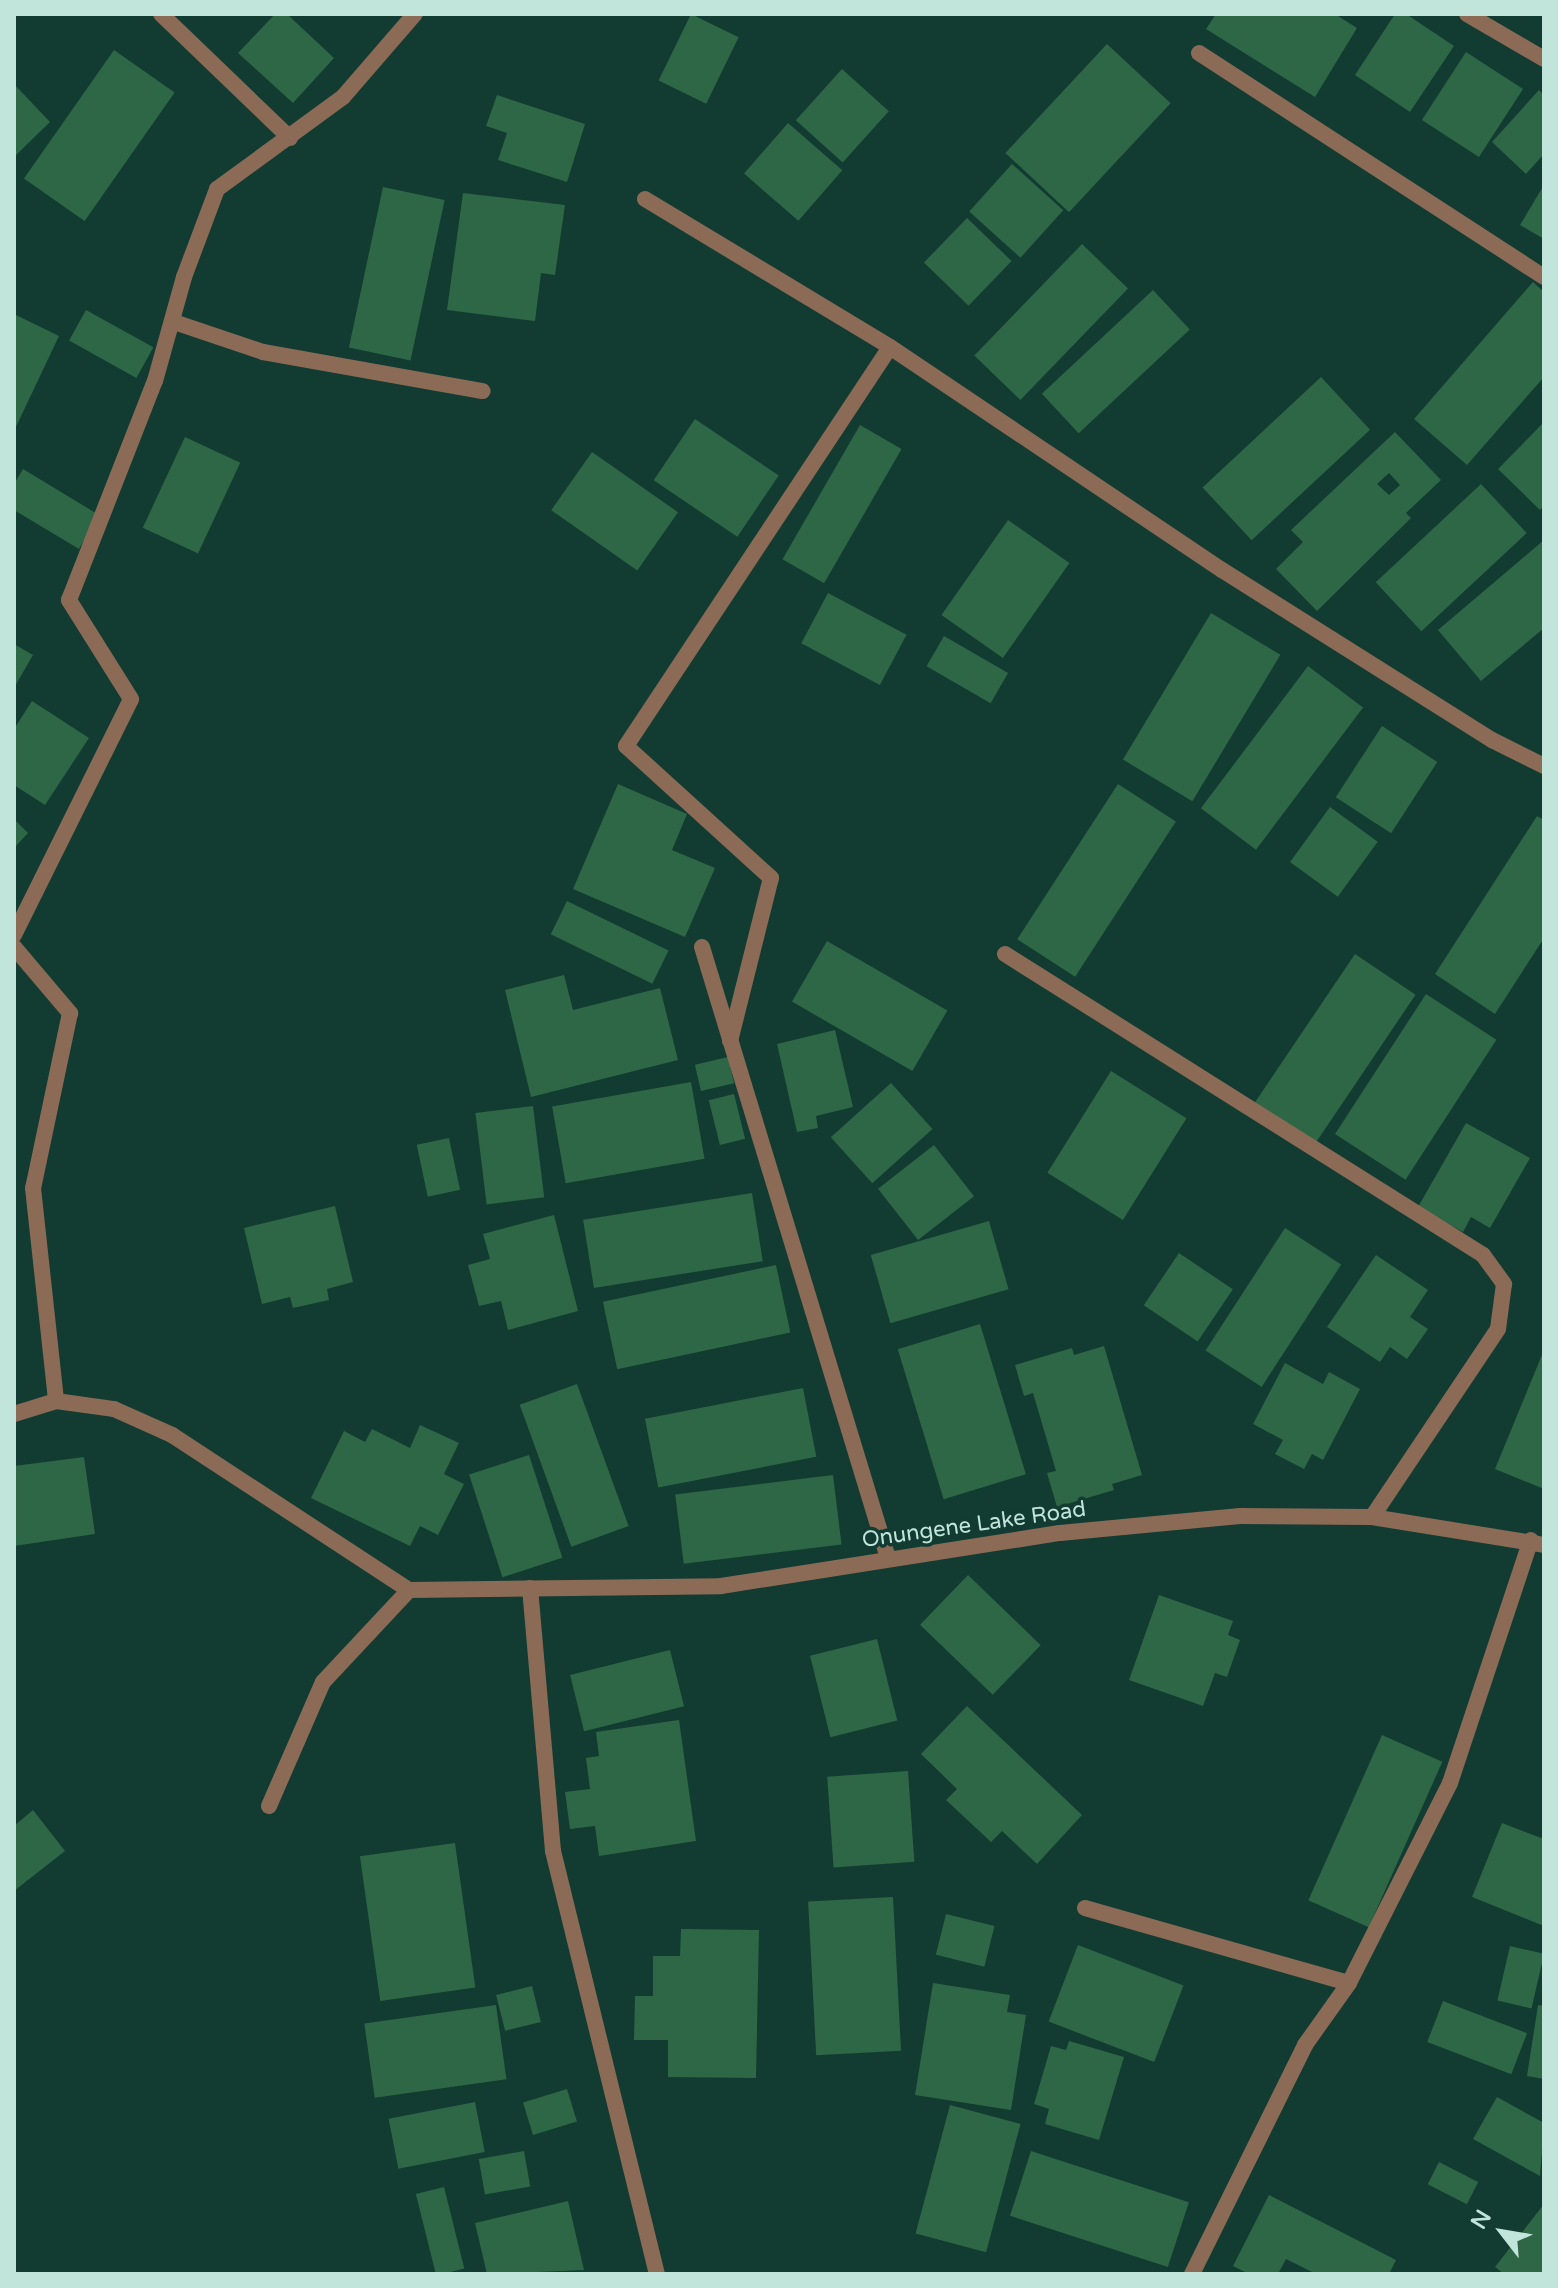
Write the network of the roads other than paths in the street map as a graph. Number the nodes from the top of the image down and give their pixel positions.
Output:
1 (161, 14) edge
2 (415, 14) edge
3 (1467, 14) edge
4 (1199, 53) dead end
5 (1544, 59) edge
6 (290, 138) junction
7 (645, 199) dead end
8 (1544, 277) edge
9 (174, 322) junction
10 (890, 347) junction
11 (483, 391) dead end
12 (1544, 766) edge
13 (14, 935) edge
14 (14, 947) edge
15 (702, 947) dead end
16 (1005, 954) dead end
17 (730, 1041) junction
18 (56, 1401) junction
19 (14, 1414) edge
20 (1372, 1517) junction
21 (1538, 1542) edge
22 (888, 1558) junction
23 (530, 1588) junction
24 (409, 1590) junction
25 (269, 1806) dead end
26 (1085, 1908) dead end
27 (1349, 1983) junction
28 (657, 2274) edge
29 (1192, 2274) edge

1 - 6 street
2 - 6 street
3 - 5 street
4 - 8 street
6 - 9 street
7 - 10 street
9 - 11 street
9 - 13 street
10 - 12 street
10 - 17 street
14 - 18 street
15 - 17 street
16 - 20 street
17 - 22 street
18 - 19 street
18 - 24 street
20 - 21 street, Onungene Lake Road
20 - 22 street, Onungene Lake Road
21 - 27 street
22 - 23 street, Onungene Lake Road
23 - 24 street, Onungene Lake Road
23 - 28 street
24 - 25 street
26 - 27 street
27 - 29 street

